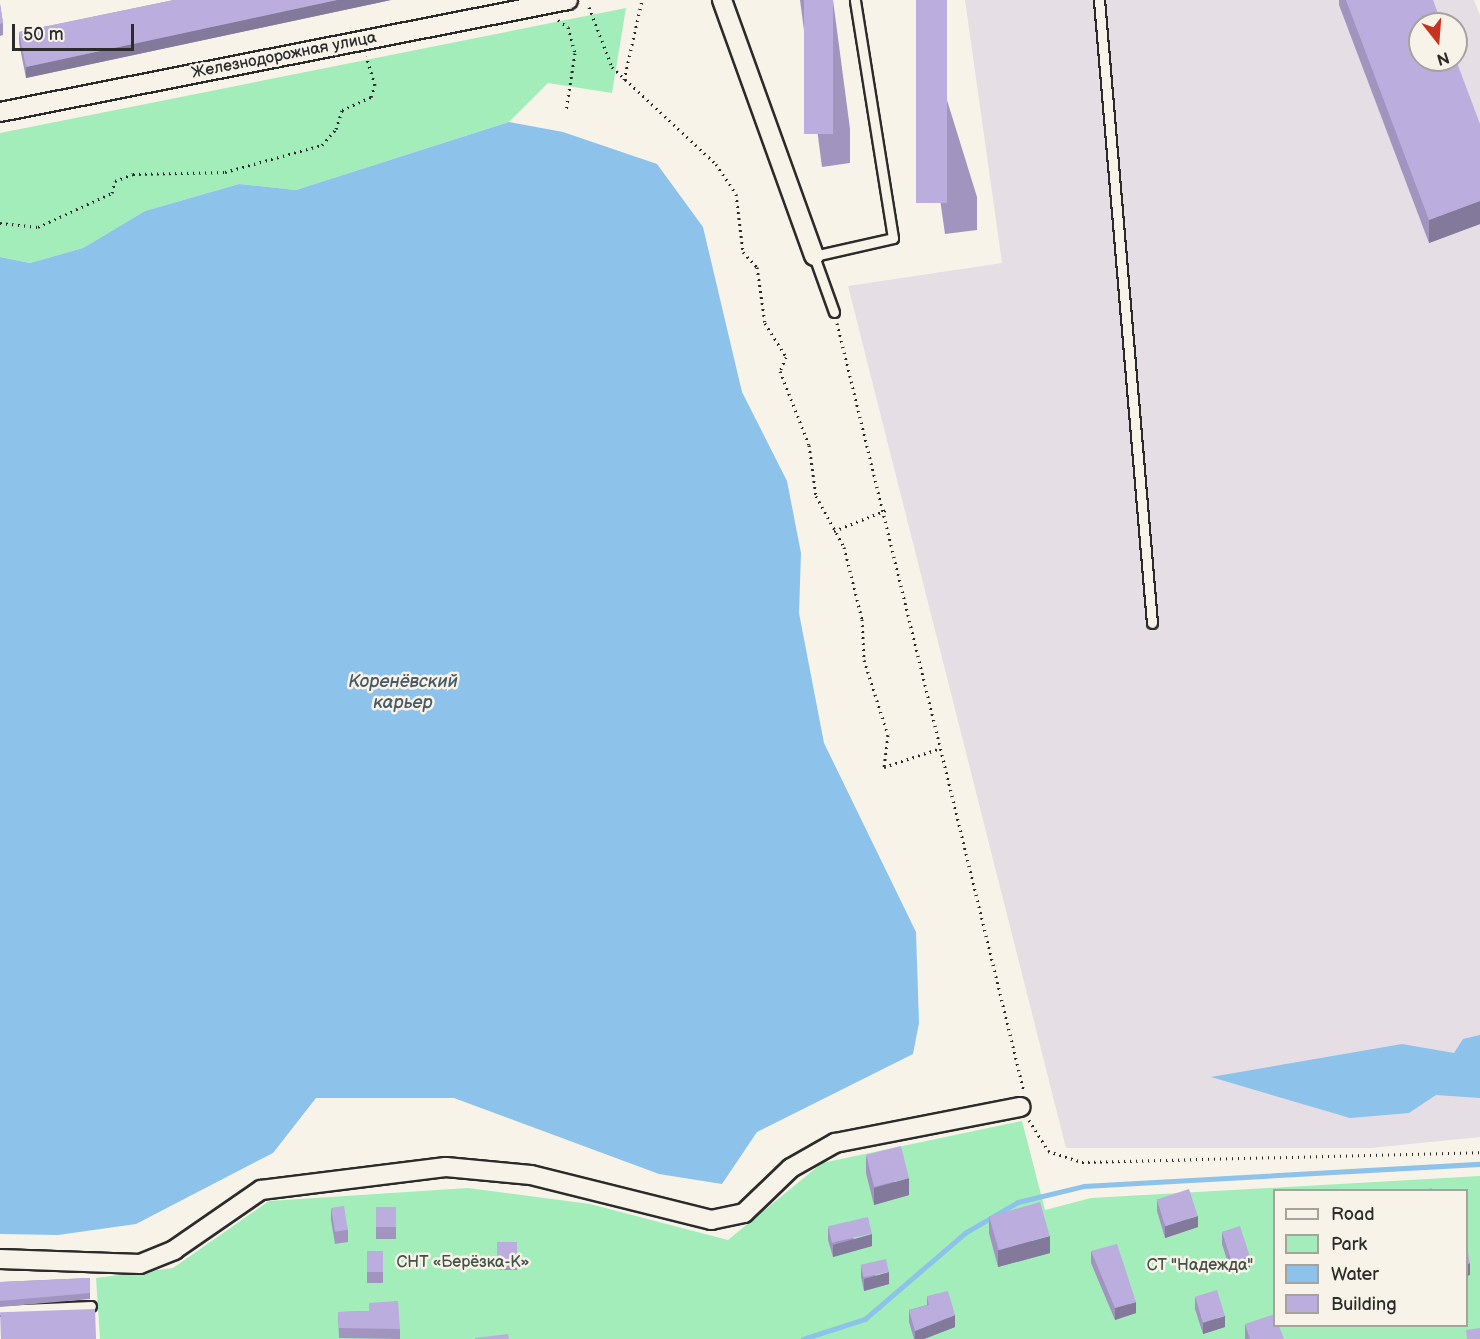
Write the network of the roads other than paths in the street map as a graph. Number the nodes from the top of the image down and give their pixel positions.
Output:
1 (568, 0) edge
2 (722, 0) edge
3 (855, 0) edge
4 (1099, 0) edge
5 (0, 112) edge
6 (814, 256) junction
7 (834, 312) road end
8 (1152, 623) dead end
9 (1021, 1107) road end
10 (0, 1258) edge
11 (91, 1306) dead end
12 (0, 1310) edge

1 - 5 street, Железнодорожная улица
2 - 6 street
3 - 6 lane
4 - 8 lane
6 - 7 lane
9 - 10 street
11 - 12 lane

